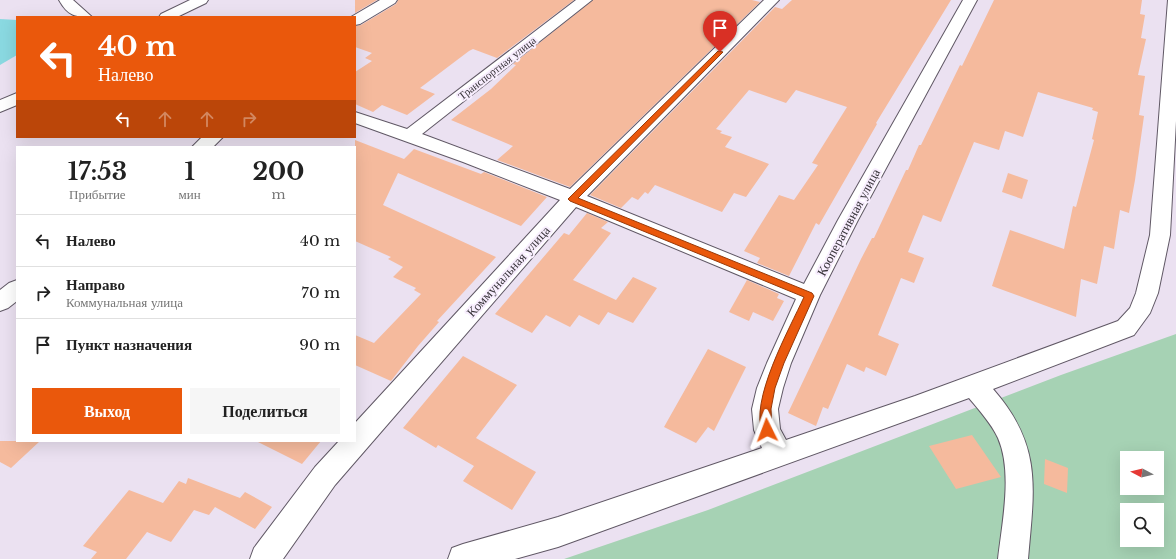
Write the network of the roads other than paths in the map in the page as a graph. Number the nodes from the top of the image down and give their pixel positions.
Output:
1 (66, 0) edge
2 (201, 0) edge
3 (390, 0) edge
4 (585, 0) edge
5 (772, 0) edge
6 (970, 0) edge
7 (1175, 0) edge
8 (84, 16) edge
9 (168, 16) edge
10 (356, 20) edge
11 (16, 93) edge
12 (0, 98) edge
13 (16, 99) edge
14 (0, 107) edge
15 (356, 117) edge
16 (410, 135) junction
17 (213, 138) edge
18 (202, 146) edge
19 (572, 199) junction
20 (16, 290) edge
21 (809, 296) junction
22 (0, 302) edge
23 (974, 385) junction
24 (356, 441) edge
25 (355, 442) edge
26 (779, 454) junction
27 (299, 510) junction
28 (265, 559) edge
29 (284, 559) edge
30 (463, 559) edge
31 (1013, 559) edge

1 - 8 street
2 - 9 street
3 - 10 street
4 - 16 street, Транспортная улица
5 - 19 street, Коммунальная улица
6 - 21 street, Кооперативная улица
7 - 23 street
11 - 12 street
13 - 14 street
15 - 16 street
16 - 19 street
17 - 18 street
19 - 21 street
19 - 24 street, Коммунальная улица
20 - 22 street
21 - 26 street, Кооперативная улица
23 - 26 street
23 - 31 street
25 - 27 street, Коммунальная улица
26 - 30 street
27 - 28 street, Коммунальная улица
27 - 29 street

